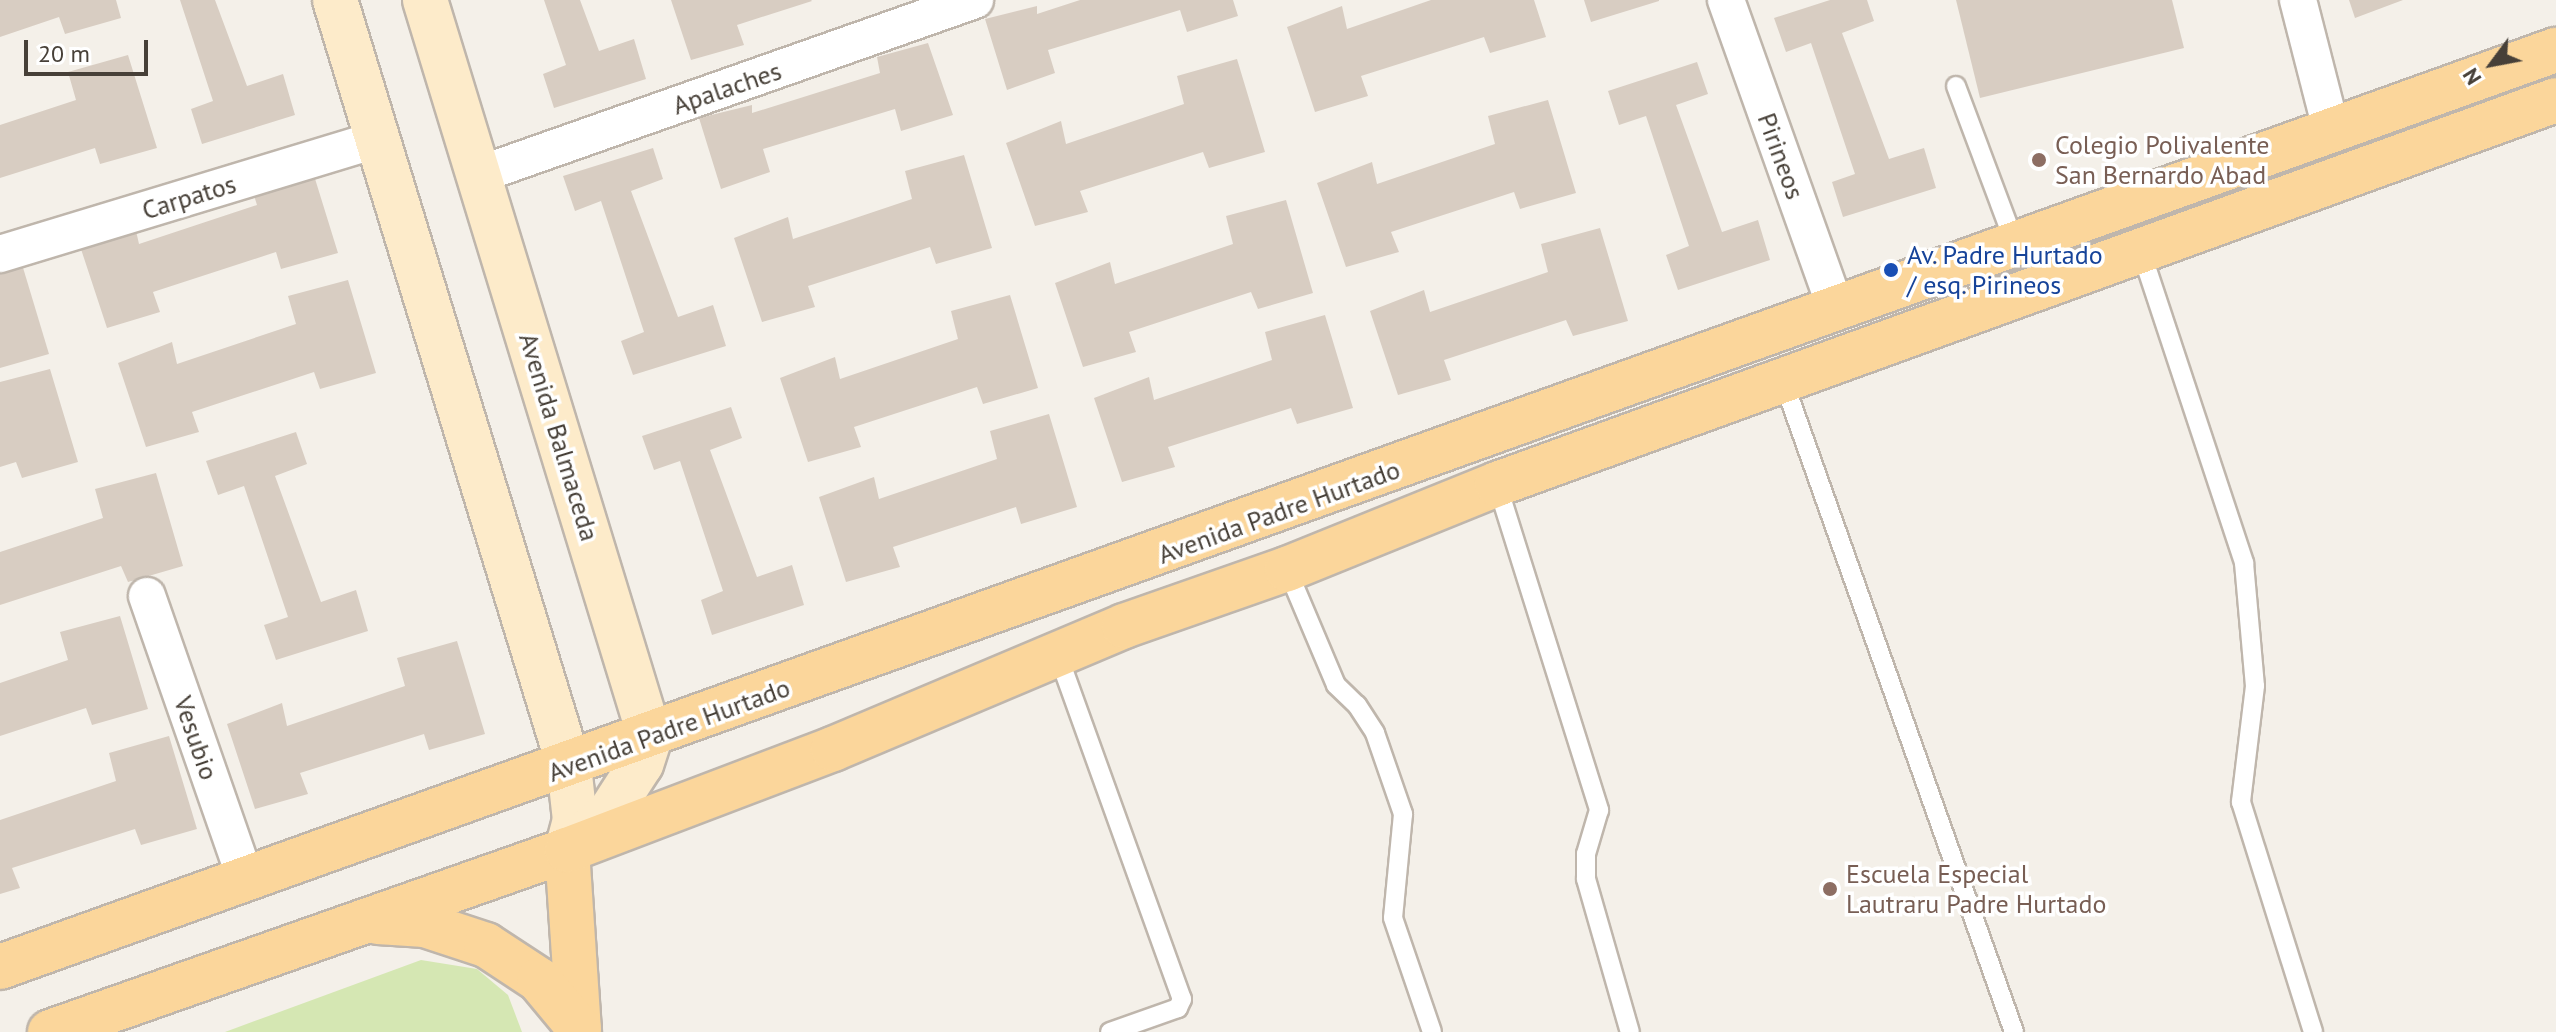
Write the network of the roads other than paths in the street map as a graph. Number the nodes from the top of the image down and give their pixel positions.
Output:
1 (335, 0) edge
2 (425, 0) edge
3 (975, 0) edge
4 (1726, 0) edge
5 (2298, 0) edge
6 (2556, 50) edge
7 (1956, 86) dead end
8 (2556, 100) edge
9 (2332, 132) junction
10 (378, 139) junction
11 (478, 175) junction
12 (2016, 246) junction
13 (2141, 251) junction
14 (0, 254) edge
15 (1837, 311) junction
16 (1783, 380) junction
17 (1497, 484) junction
18 (1287, 569) junction
19 (147, 596) dead end
20 (1057, 653) junction
21 (650, 737) junction
22 (569, 766) junction
23 (567, 850) junction
24 (246, 881) junction
25 (363, 922) junction
26 (0, 967) edge
27 (579, 1030) edge
28 (50, 1032) edge
29 (1110, 1032) edge
30 (1432, 1032) edge
31 (1630, 1032) edge
32 (2014, 1032) edge
33 (2313, 1032) edge

1 - 10 street
2 - 11 street, Avenida Balmaceda
3 - 11 street, Apalaches
4 - 15 street, Pirineos
5 - 9 street
6 - 9 main road, Avenida Padre Hurtado
7 - 12 lane
8 - 13 main road, Avenida Padre Hurtado
9 - 12 main road, Avenida Padre Hurtado
10 - 14 street, Carpatos
10 - 22 street
11 - 21 street, Avenida Balmaceda
12 - 15 main road, Avenida Padre Hurtado
13 - 16 main road, Avenida Padre Hurtado
13 - 33 lane
15 - 21 main road, Avenida Padre Hurtado
16 - 17 main road, Avenida Padre Hurtado
16 - 32 lane
17 - 18 main road, Avenida Padre Hurtado
17 - 31 lane
18 - 20 main road, Avenida Padre Hurtado
18 - 30 lane
19 - 24 street, Vesubio
20 - 23 main road, Avenida Padre Hurtado
20 - 29 lane
21 - 22 main road, Avenida Padre Hurtado
21 - 23 street
22 - 23 street
22 - 24 main road, Avenida Padre Hurtado
23 - 25 main road, Avenida Padre Hurtado
23 - 27 main road
24 - 26 main road, Avenida Padre Hurtado
25 - 27 main road
25 - 28 main road, Avenida Padre Hurtado

